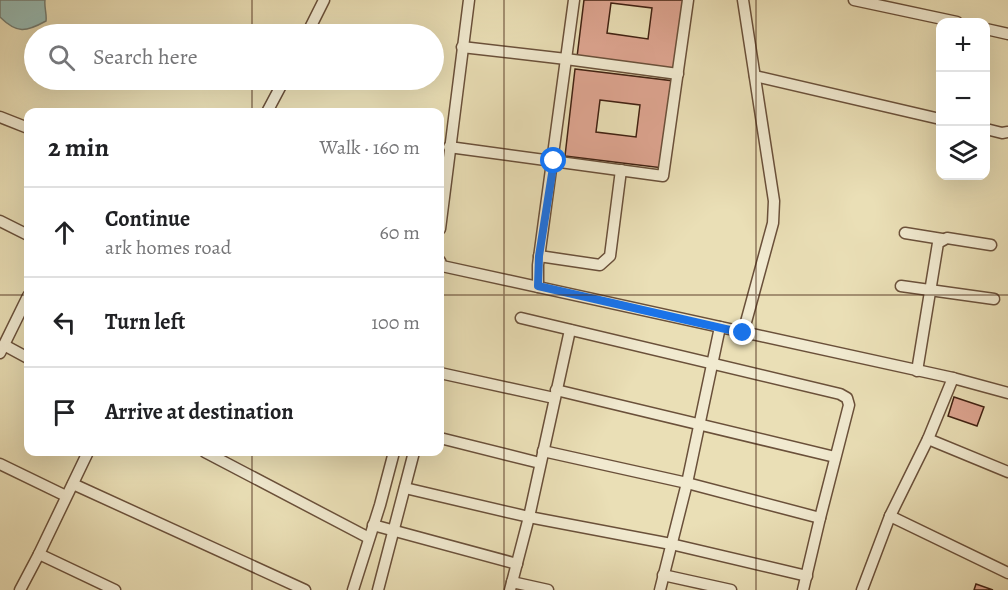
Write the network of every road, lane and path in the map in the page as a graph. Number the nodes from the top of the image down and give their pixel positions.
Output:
1 (324, 0) edge
2 (469, 0) edge
3 (574, 0) edge
4 (688, 0) edge
5 (742, 0) edge
6 (854, 0) edge
7 (938, 18) edge
8 (312, 24) edge
9 (990, 30) edge
10 (1008, 34) edge
11 (462, 47) junction
12 (566, 59) junction
13 (678, 74) junction
14 (755, 76) junction
15 (279, 90) edge
16 (269, 108) edge
17 (0, 117) edge
18 (936, 118) edge
19 (24, 126) edge
20 (990, 130) edge
21 (1008, 132) edge
22 (449, 147) junction
23 (554, 161) junction
24 (621, 170) junction
25 (444, 193) edge
26 (0, 221) edge
27 (24, 233) edge
28 (905, 233) dead end
29 (942, 240) junction
30 (992, 245) dead end
31 (539, 256) junction
32 (444, 269) edge
33 (538, 286) junction
34 (901, 286) dead end
35 (930, 289) junction
36 (994, 299) dead end
37 (24, 304) edge
38 (521, 318) dead end
39 (720, 327) junction
40 (570, 330) junction
41 (743, 333) junction
42 (2, 349) edge
43 (24, 357) edge
44 (713, 362) junction
45 (917, 371) junction
46 (444, 374) edge
47 (953, 378) junction
48 (1008, 393) edge
49 (555, 394) junction
50 (699, 423) junction
51 (444, 439) edge
52 (928, 439) junction
53 (86, 456) edge
54 (213, 456) edge
55 (389, 456) edge
56 (413, 456) edge
57 (542, 457) junction
58 (835, 457) junction
59 (0, 464) edge
60 (1008, 472) edge
61 (687, 483) junction
62 (73, 484) junction
63 (405, 488) junction
64 (66, 496) junction
65 (890, 516) junction
66 (529, 517) junction
67 (820, 518) junction
68 (374, 525) junction
69 (394, 530) junction
70 (369, 538) junction
71 (671, 544) junction
72 (39, 554) junction
73 (517, 564) junction
74 (1008, 573) edge
75 (663, 575) junction
76 (807, 576) junction
77 (511, 586) edge
78 (381, 589) edge
79 (20, 590) edge
80 (116, 590) edge
81 (305, 590) edge
82 (353, 590) edge
83 (548, 590) edge
84 (660, 590) edge
85 (731, 590) edge
86 (803, 590) edge
87 (862, 590) edge

1 - 8 street
2 - 11 street
3 - 12 street
4 - 13 street
5 - 14 street
6 - 7 street
9 - 10 street
11 - 12 street
11 - 22 street
12 - 13 street
12 - 23 street
13 - 24 street
14 - 18 street
14 - 41 street
15 - 16 street
17 - 19 street
20 - 21 street
22 - 23 street
22 - 25 street
23 - 24 street
23 - 31 street
24 - 31 street
26 - 27 street
28 - 29 street
29 - 30 street
29 - 35 street
31 - 33 street
32 - 33 street
33 - 39 street
34 - 35 street
35 - 36 street
35 - 45 street
37 - 42 street
38 - 40 street
39 - 41 street
39 - 44 street
40 - 44 street
40 - 49 street
41 - 45 street
42 - 43 street
44 - 50 street
44 - 58 street
45 - 47 street
46 - 49 street
47 - 48 street
47 - 52 street
49 - 50 street
49 - 57 street
50 - 58 street
50 - 61 street
51 - 57 street
52 - 60 street
52 - 65 street
53 - 62 street
54 - 70 street
55 - 68 street
56 - 63 street
57 - 61 street
57 - 66 street
58 - 67 street
59 - 64 street
61 - 67 street
61 - 71 street
62 - 64 street
62 - 81 street
63 - 66 street
63 - 69 street
64 - 72 street
65 - 74 street
65 - 87 street
66 - 71 street
66 - 73 street
67 - 76 street
68 - 69 street
68 - 70 street
69 - 73 street
69 - 78 street
70 - 82 street
71 - 75 street
71 - 76 street
72 - 79 street
72 - 80 street
73 - 77 street
75 - 84 street
75 - 85 street
76 - 86 street
77 - 83 street

